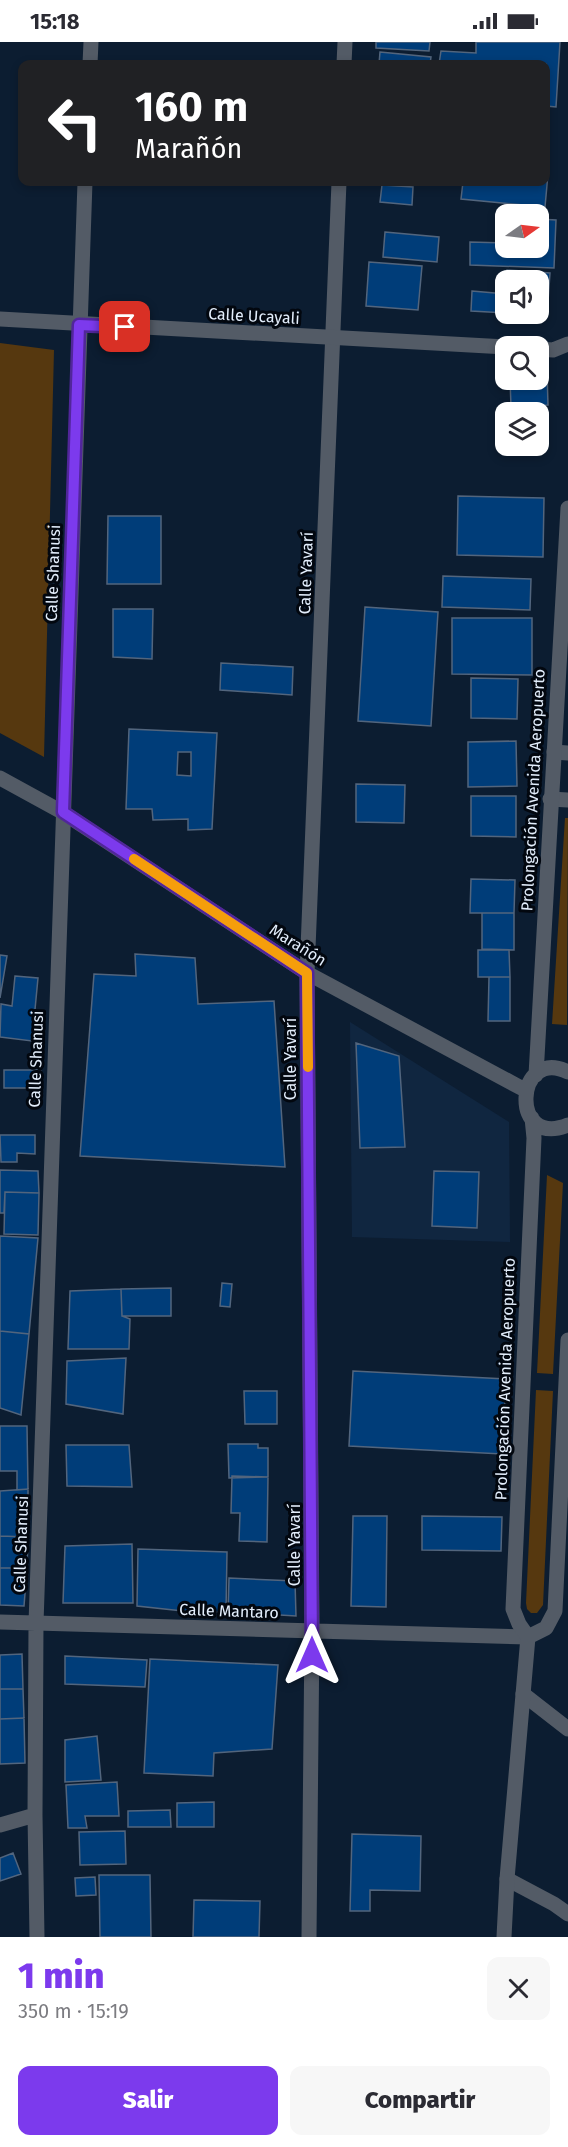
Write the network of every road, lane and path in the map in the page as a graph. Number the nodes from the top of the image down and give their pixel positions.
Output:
1 (91, 42) edge
2 (345, 42) edge
3 (90, 60) edge
4 (344, 60) edge
5 (85, 186) edge
6 (339, 186) edge
7 (0, 319) edge
8 (79, 325) junction
9 (333, 338) junction
10 (568, 344) edge
11 (495, 346) edge
12 (549, 350) edge
13 (568, 508) edge
14 (561, 752) edge
15 (0, 778) edge
16 (550, 799) junction
17 (568, 800) edge
18 (63, 812) junction
19 (307, 973) junction
20 (568, 1072) edge
21 (536, 1075) junction
22 (525, 1090) junction
23 (532, 1118) junction
24 (568, 1125) edge
25 (568, 1340) edge
26 (0, 1623) edge
27 (36, 1623) junction
28 (312, 1631) junction
29 (528, 1637) junction
30 (523, 1694) junction
31 (568, 1729) edge
32 (34, 1815) junction
33 (0, 1825) edge
34 (507, 1879) junction
35 (568, 1914) edge
36 (37, 1937) edge
37 (309, 1937) edge
38 (504, 1937) edge

1 - 3 street
2 - 4 street
5 - 8 street, Calle Shanusi
6 - 9 street, Calle Yavarí
7 - 8 street, Calle Ucayali
8 - 9 street, Calle Ucayali
8 - 18 street, Calle Shanusi
9 - 11 street, Calle Ucayali
9 - 19 street, Calle Yavarí
10 - 12 street
13 - 14 street, Prolongación Avenida Aeropuerto
14 - 16 street, Prolongación Avenida Aeropuerto
15 - 18 street, Marañón
16 - 17 street
16 - 21 street, Prolongación Avenida Aeropuerto
18 - 19 street, Marañón
18 - 27 street, Calle Shanusi
19 - 22 street, Marañón
19 - 28 street, Calle Yavarí
20 - 21 street
21 - 22 street
22 - 23 street, Prolongación Avenida Aeropuerto
23 - 24 street
23 - 29 street, Prolongación Avenida Aeropuerto
25 - 29 street
26 - 27 street, Calle Mantaro
27 - 28 street, Calle Mantaro
27 - 32 street, Calle Shanusi
28 - 29 street, Calle Mantaro
28 - 37 street, Calle Yavarí
29 - 30 street
30 - 31 street
30 - 34 street
32 - 33 street
32 - 36 street, Calle Shanusi
34 - 35 street
34 - 38 street

